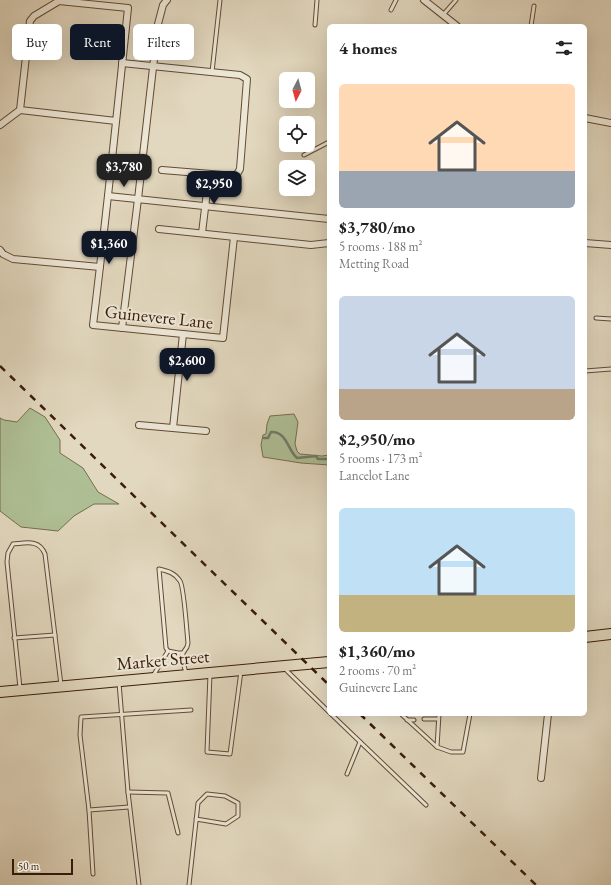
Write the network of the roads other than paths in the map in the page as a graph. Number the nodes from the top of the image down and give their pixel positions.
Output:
1 (167, 0) edge
2 (220, 0) edge
3 (317, 0) edge
4 (396, 0) edge
5 (424, 0) edge
6 (456, 0) edge
7 (534, 6) dead end
8 (391, 10) dead end
9 (443, 16) junction
10 (454, 24) edge
11 (531, 24) edge
12 (315, 25) dead end
13 (122, 63) junction
14 (153, 67) junction
15 (212, 72) junction
16 (20, 110) junction
17 (587, 118) edge
18 (116, 121) junction
19 (611, 123) edge
20 (0, 125) edge
21 (327, 143) edge
22 (304, 155) dead end
23 (162, 170) dead end
24 (209, 175) junction
25 (108, 196) junction
26 (138, 199) junction
27 (205, 206) junction
28 (327, 219) edge
29 (159, 229) dead end
30 (202, 233) junction
31 (234, 237) junction
32 (327, 243) edge
33 (587, 243) edge
34 (611, 245) edge
35 (0, 250) edge
36 (100, 267) junction
37 (596, 318) dead end
38 (611, 319) edge
39 (122, 328) junction
40 (183, 334) junction
41 (611, 369) edge
42 (587, 371) edge
43 (138, 425) dead end
44 (174, 428) junction
45 (206, 431) dead end
46 (611, 634) edge
47 (54, 635) junction
48 (587, 637) edge
49 (14, 638) junction
50 (168, 651) junction
51 (183, 652) junction
52 (327, 662) edge
53 (281, 666) junction
54 (241, 670) junction
55 (210, 672) junction
56 (186, 675) junction
57 (152, 678) junction
58 (119, 681) junction
59 (61, 687) junction
60 (20, 690) junction
61 (0, 692) edge
62 (191, 710) dead end
63 (327, 710) edge
64 (122, 715) junction
65 (333, 716) edge
66 (403, 716) edge
67 (470, 716) edge
68 (548, 716) edge
69 (424, 719) dead end
70 (438, 719) joint
71 (407, 720) junction
72 (414, 720) dead end
73 (360, 742) junction
74 (437, 747) junction
75 (347, 774) dead end
76 (541, 778) dead end
77 (128, 792) junction
78 (426, 805) dead end
79 (129, 807) junction
80 (89, 810) junction
81 (196, 819) junction
82 (178, 833) dead end
83 (93, 874) dead end
84 (139, 885) edge
85 (189, 885) edge

1 - 14 street
2 - 15 lane
3 - 12 lane
4 - 8 lane
5 - 9 street
6 - 9 lane
7 - 11 lane
9 - 10 street
13 - 14 street
13 - 16 street, Guinevere Lane
13 - 18 street, Guinevere Lane
14 - 15 street
14 - 26 street
15 - 24 street
16 - 18 street
16 - 20 street
17 - 19 street
18 - 25 street, Guinevere Lane
21 - 22 lane
23 - 24 street
24 - 27 street
25 - 26 street
25 - 36 street, Guinevere Lane
26 - 27 street
26 - 39 street
27 - 28 street
27 - 30 street
29 - 30 street
30 - 31 street
31 - 32 street
31 - 40 street, Guinevere Lane
33 - 34 street
35 - 36 street
36 - 39 street, Guinevere Lane
37 - 38 lane
39 - 40 street, Guinevere Lane
40 - 44 street
41 - 42 lane
43 - 44 street
44 - 45 street
46 - 48 main road
47 - 49 lane
47 - 49 lane
47 - 59 lane
49 - 60 lane
50 - 51 lane
50 - 51 lane
50 - 57 lane
51 - 56 lane
52 - 53 main road, Market Street
53 - 54 main road, Market Street
53 - 63 lane
54 - 55 main road, Market Street
54 - 55 lane
55 - 56 main road, Market Street
56 - 57 main road, Market Street
57 - 58 main road, Market Street
58 - 59 main road, Market Street
58 - 64 lane
59 - 60 main road, Market Street
60 - 61 main road, Market Street
62 - 64 lane
64 - 77 lane
64 - 80 lane
65 - 73 lane
66 - 71 lane
67 - 74 lane
68 - 76 street
69 - 70 lane
70 - 74 lane
71 - 72 lane
71 - 74 lane
73 - 75 lane
73 - 78 lane
77 - 79 lane
77 - 82 lane
79 - 80 lane
79 - 84 lane
80 - 83 lane
81 - 81 lane
81 - 85 lane

